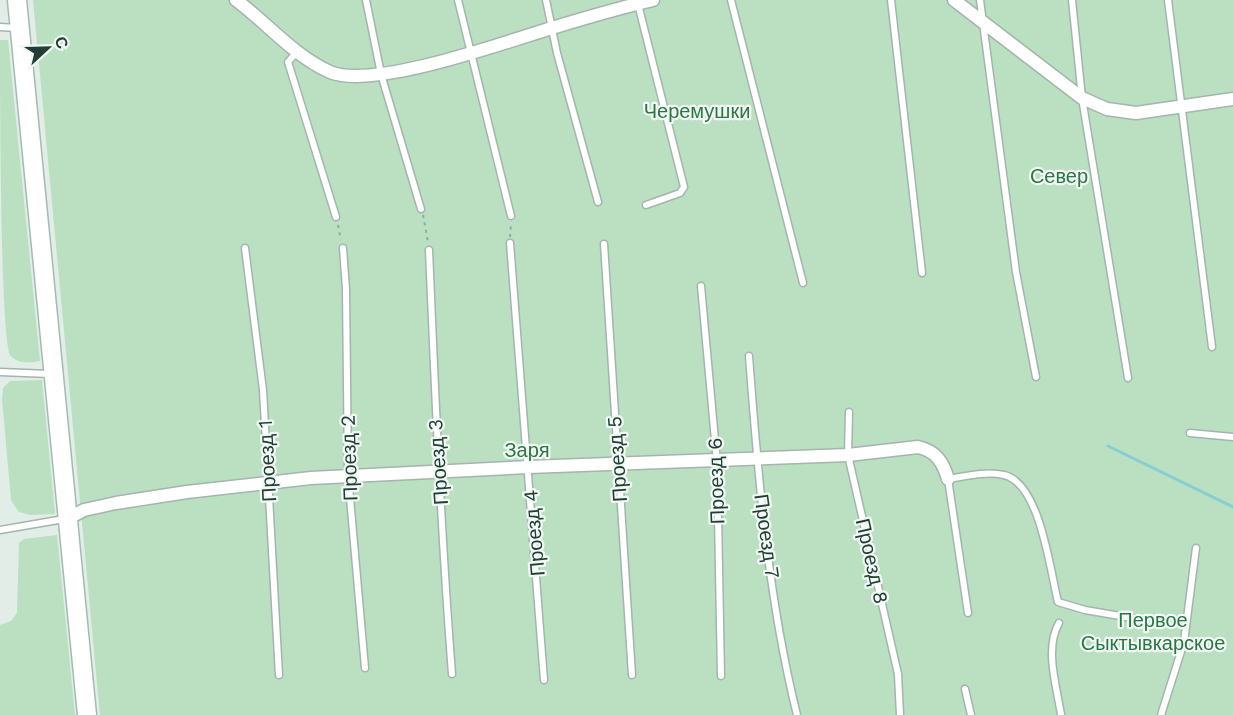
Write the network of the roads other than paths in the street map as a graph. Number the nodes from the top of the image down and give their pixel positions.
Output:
1 (17, 0) edge
2 (236, 0) edge
3 (366, 0) edge
4 (458, 0) edge
5 (546, 0) edge
6 (653, 0) edge
7 (731, 0) edge
8 (891, 0) edge
9 (954, 0) edge
10 (980, 0) edge
11 (1072, 0) edge
12 (1168, 0) edge
13 (637, 2) edge
14 (982, 19) junction
15 (0, 27) edge
16 (20, 28) junction
17 (552, 28) junction
18 (298, 52) junction
19 (469, 54) junction
20 (381, 74) junction
21 (1082, 98) junction
22 (1233, 99) edge
23 (1182, 108) junction
24 (598, 202) dead end
25 (646, 204) dead end
26 (421, 209) road end
27 (511, 216) road end
28 (336, 217) road end
29 (510, 243) road end
30 (604, 244) dead end
31 (245, 248) dead end
32 (343, 248) road end
33 (429, 250) road end
34 (922, 273) dead end
35 (803, 283) dead end
36 (700, 286) dead end
37 (1212, 348) dead end
38 (749, 356) dead end
39 (0, 372) edge
40 (54, 374) junction
41 (1036, 377) dead end
42 (1128, 378) dead end
43 (849, 412) dead end
44 (1191, 433) dead end
45 (1233, 437) edge
46 (848, 455) junction
47 (757, 458) junction
48 (717, 462) junction
49 (617, 464) junction
50 (528, 467) junction
51 (440, 471) junction
52 (348, 475) junction
53 (948, 479) junction
54 (268, 483) junction
55 (67, 519) junction
56 (0, 530) edge
57 (1196, 548) dead end
58 (968, 613) dead end
59 (1138, 619) dead end
60 (1059, 623) dead end
61 (365, 668) dead end
62 (452, 674) dead end
63 (279, 675) dead end
64 (632, 675) dead end
65 (721, 676) dead end
66 (544, 680) dead end
67 (964, 689) dead end
68 (900, 712) edge
69 (87, 715) edge
70 (797, 715) edge
71 (971, 715) edge
72 (1061, 715) edge
73 (1161, 715) edge

1 - 16 main road
2 - 18 street
3 - 20 lane
4 - 19 lane
5 - 17 lane
6 - 13 street
7 - 35 lane
8 - 34 lane
9 - 14 street
10 - 14 lane
11 - 21 lane
12 - 23 lane
13 - 17 street
13 - 25 lane
14 - 21 street
14 - 41 lane
15 - 16 lane
16 - 40 main road
17 - 19 street
17 - 24 lane
18 - 20 street
18 - 28 lane
19 - 20 street
19 - 27 lane
20 - 26 lane
21 - 23 street
21 - 42 lane
22 - 23 street
23 - 37 lane
29 - 50 lane, Проезд 4
30 - 49 lane, Проезд 5
31 - 54 lane, Проезд 1
32 - 52 lane, Проезд 2
33 - 51 lane, Проезд 3
36 - 48 lane, Проезд 6
38 - 47 lane, Проезд 7
39 - 40 lane
40 - 55 main road
43 - 46 lane, Проезд 8
44 - 45 lane
46 - 47 street
46 - 53 street
46 - 68 lane, Проезд 8
47 - 48 street
47 - 70 lane, Проезд 7
48 - 49 street
48 - 65 lane, Проезд 6
49 - 50 street
49 - 64 lane, Проезд 5
50 - 51 street
50 - 66 lane, Проезд 4
51 - 52 street
51 - 62 lane, Проезд 3
52 - 54 street
52 - 61 lane, Проезд 2
53 - 58 lane
53 - 59 lane
54 - 55 street
54 - 63 lane, Проезд 1
55 - 56 lane
55 - 69 main road
57 - 73 lane
60 - 72 lane
67 - 71 lane

